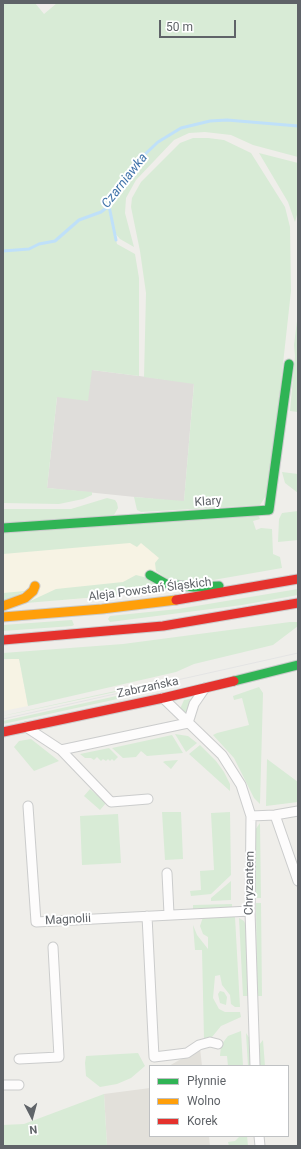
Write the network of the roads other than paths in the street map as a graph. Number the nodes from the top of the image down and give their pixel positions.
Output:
1 (289, 364) dead end
2 (3, 528) edge
3 (150, 575) dead end
4 (298, 579) edge
5 (275, 584) junction
6 (35, 586) dead end
7 (298, 603) edge
8 (3, 606) edge
9 (3, 616) edge
10 (3, 640) edge
11 (298, 665) edge
12 (205, 688) junction
13 (163, 698) junction
14 (188, 723) junction
15 (26, 727) junction
16 (3, 732) edge
17 (61, 750) junction
18 (148, 799) dead end
19 (28, 806) dead end
20 (298, 811) edge
21 (275, 815) junction
22 (251, 816) junction
23 (167, 873) dead end
24 (298, 881) edge
25 (250, 911) junction
26 (169, 914) junction
27 (147, 916) junction
28 (53, 947) dead end
29 (218, 1044) dead end
30 (19, 1059) dead end
31 (255, 1065) edge
32 (19, 1084) dead end
33 (3, 1085) edge

1 - 2 main road, Klary
3 - 5 main road
4 - 5 main road, Aleja Powstań Śląskich
5 - 9 main road, Aleja Powstań Śląskich
6 - 8 main road
7 - 10 main road
11 - 12 main road, Zabrzańska
12 - 13 main road, Zabrzańska
12 - 14 street
13 - 14 street, Chryzantem
13 - 15 main road, Zabrzańska
14 - 17 street
14 - 22 street, Chryzantem
15 - 16 main road, Zabrzańska
15 - 17 street
17 - 18 street
19 - 27 street, Magnolii
20 - 21 street
21 - 22 street
21 - 24 street
22 - 25 street, Chryzantem
23 - 26 street
25 - 26 street, Magnolii
25 - 31 street, Chryzantem
26 - 27 street, Magnolii
27 - 29 street
28 - 30 street
32 - 33 street

